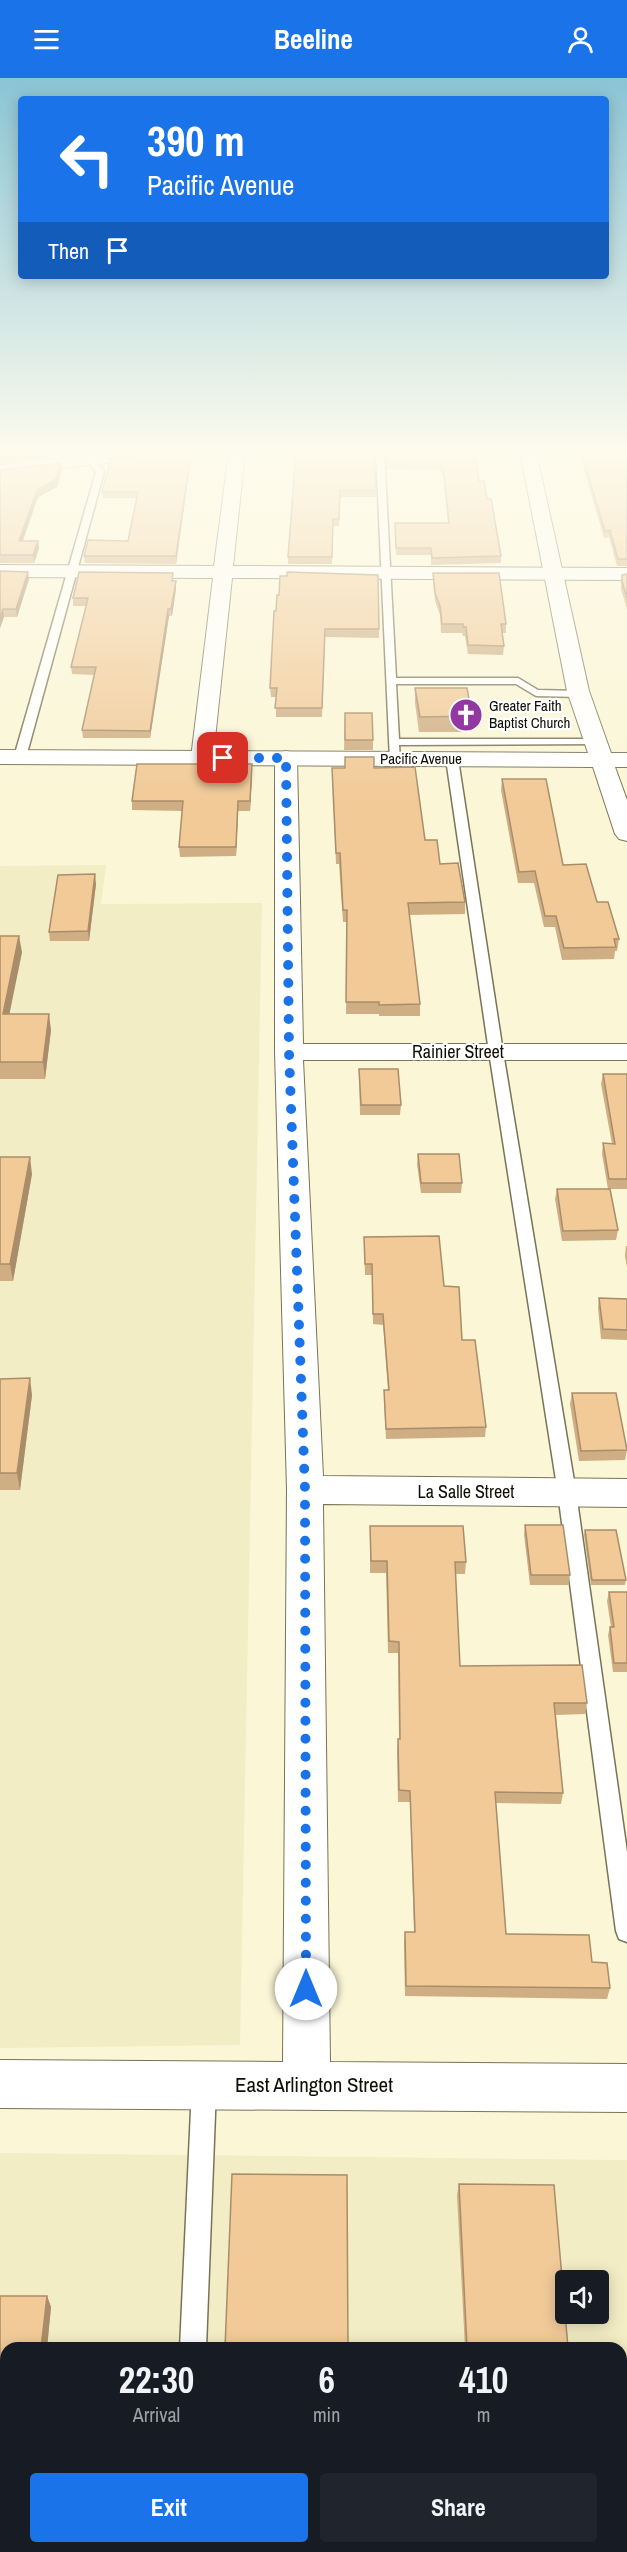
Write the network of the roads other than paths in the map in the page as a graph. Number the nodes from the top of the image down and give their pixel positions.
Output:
1 (73, 567) edge
2 (226, 567) edge
3 (385, 567) edge
4 (553, 567) edge
5 (0, 571) edge
6 (72, 572) junction
7 (225, 573) junction
8 (385, 573) junction
9 (554, 574) junction
10 (627, 574) edge
11 (390, 681) junction
12 (579, 694) junction
13 (394, 750) junction
14 (599, 751) junction
15 (10, 757) edge
16 (202, 758) junction
17 (286, 758) junction
18 (452, 759) junction
19 (627, 760) edge
20 (627, 834) edge
21 (289, 1052) junction
22 (496, 1052) junction
23 (627, 1052) edge
24 (305, 1490) junction
25 (567, 1493) junction
26 (627, 1493) edge
27 (627, 1931) edge
28 (0, 2084) edge
29 (204, 2084) junction
30 (307, 2084) junction
31 (627, 2088) edge
32 (193, 2342) edge

1 - 6 lane
2 - 7 street
3 - 8 lane
4 - 9 street
5 - 6 street
6 - 7 street
6 - 15 lane
7 - 8 street
7 - 16 street
8 - 9 street
8 - 11 lane
9 - 10 street
9 - 12 street
11 - 12 lane
11 - 13 lane
12 - 14 street
13 - 14 lane
13 - 17 street, Pacific Avenue
13 - 18 street, Pacific Avenue
14 - 18 street, Pacific Avenue
14 - 19 street, Pacific Avenue
14 - 20 street
15 - 16 street, Pacific Avenue
16 - 17 street, Pacific Avenue
17 - 21 street
18 - 22 lane
21 - 22 street, Rainier Street
21 - 24 street
22 - 23 street, Rainier Street
22 - 25 lane
24 - 25 street, La Salle Street
24 - 30 street
25 - 26 street, La Salle Street
25 - 27 lane
28 - 29 street, East Arlington Street
29 - 30 street, East Arlington Street
29 - 32 lane
30 - 31 street, East Arlington Street

